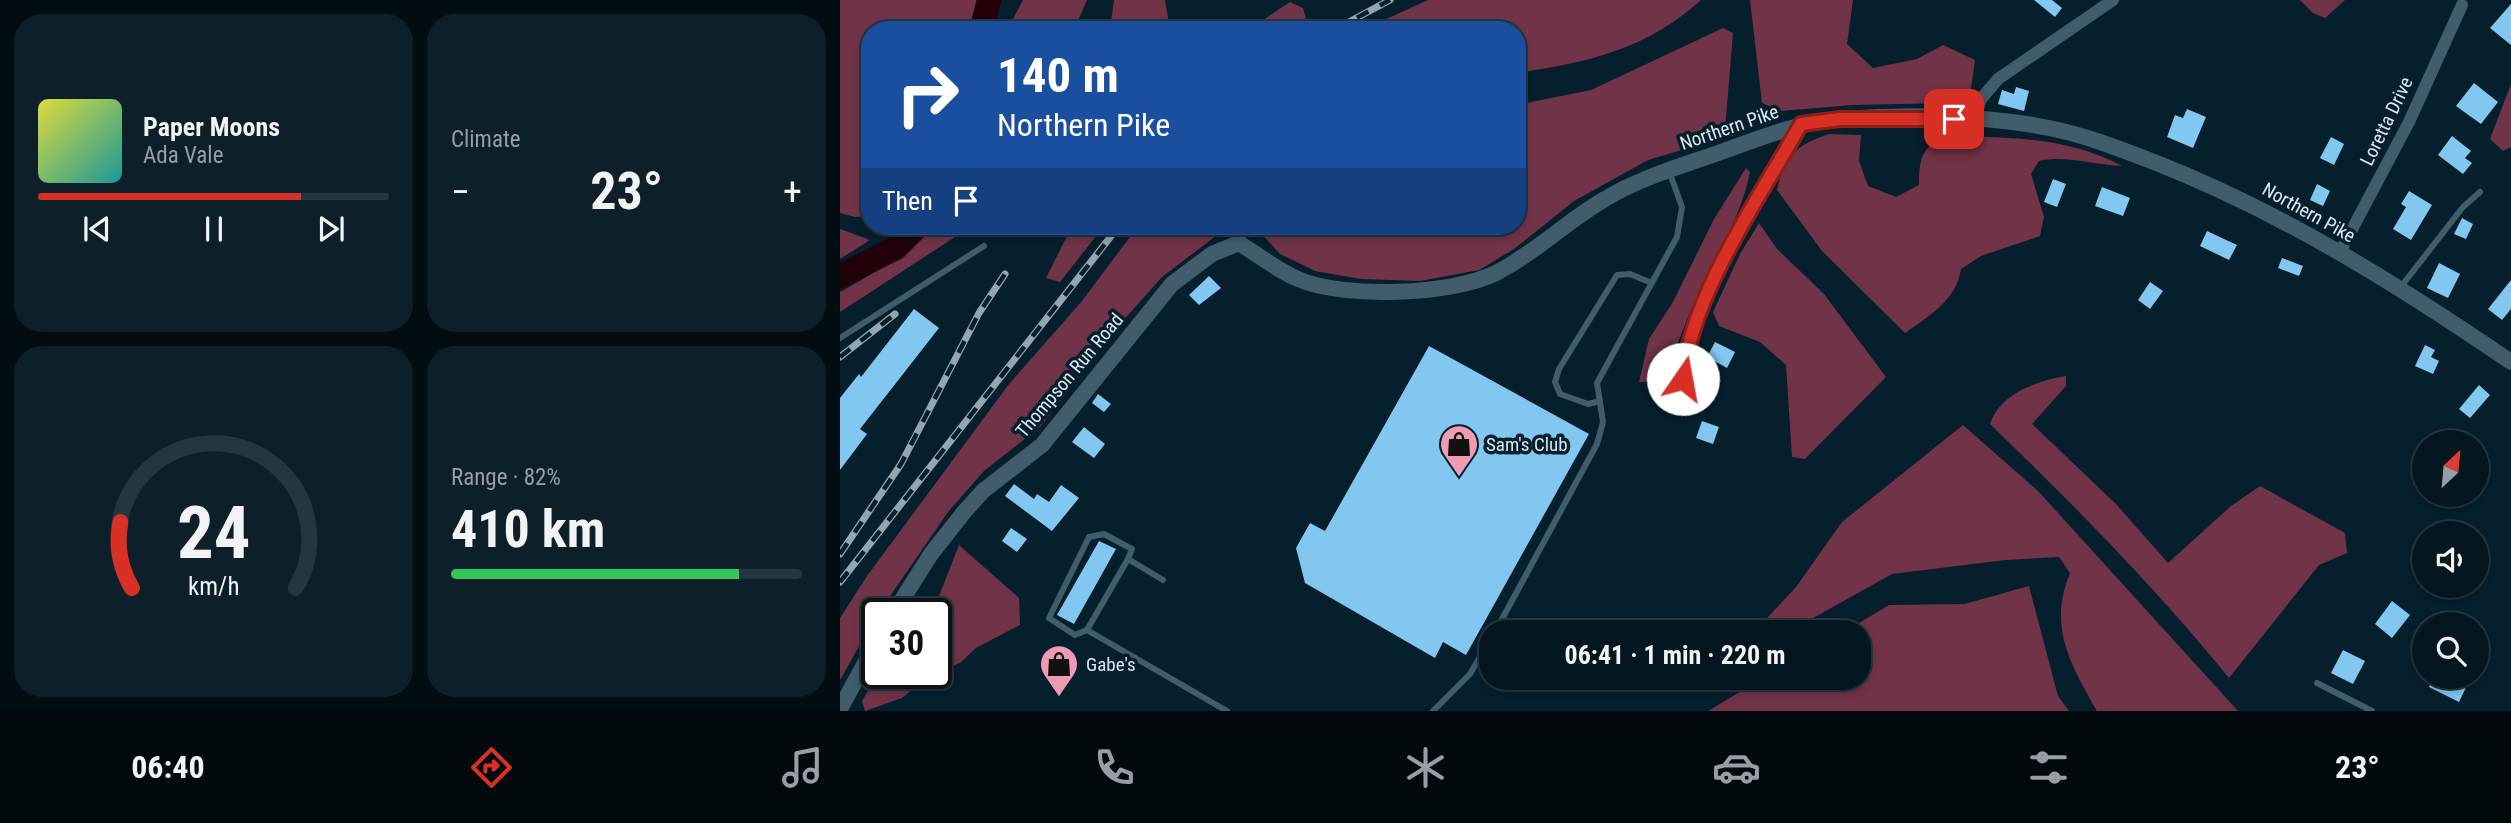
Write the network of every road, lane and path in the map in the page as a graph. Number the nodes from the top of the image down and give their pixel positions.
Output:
1 (2113, 0) edge
2 (2462, 5) dead end
3 (1975, 119) junction
4 (1801, 124) junction
5 (1668, 170) junction
6 (2480, 192) dead end
7 (1239, 243) joint
8 (984, 246) dead end
9 (2340, 252) junction
10 (1652, 283) junction
11 (2399, 290) junction
12 (840, 338) edge
13 (2511, 362) edge
14 (1600, 401) junction
15 (1690, 406) dead end
16 (1128, 559) junction
17 (1163, 580) dead end
18 (903, 598) edge
19 (1501, 620) edge
20 (1087, 630) junction
21 (1479, 659) edge
22 (861, 670) edge
23 (2316, 683) dead end
24 (840, 709) edge
25 (1227, 711) edge
26 (1433, 711) edge
27 (2372, 711) edge

1 - 3 street
2 - 9 street, Loretta Drive
3 - 4 street, Northern Pike
3 - 9 street, Northern Pike
4 - 5 street, Northern Pike
4 - 15 street
5 - 7 street, Northern Pike
5 - 10 lane
6 - 11 lane
7 - 18 street, Thompson Run Road
8 - 12 lane
9 - 11 street, Northern Pike
10 - 14 lane
10 - 14 lane
11 - 13 street, Northern Pike
14 - 19 lane
16 - 17 lane
16 - 20 lane
16 - 20 lane
20 - 25 lane
21 - 26 lane
22 - 24 street
23 - 27 lane

